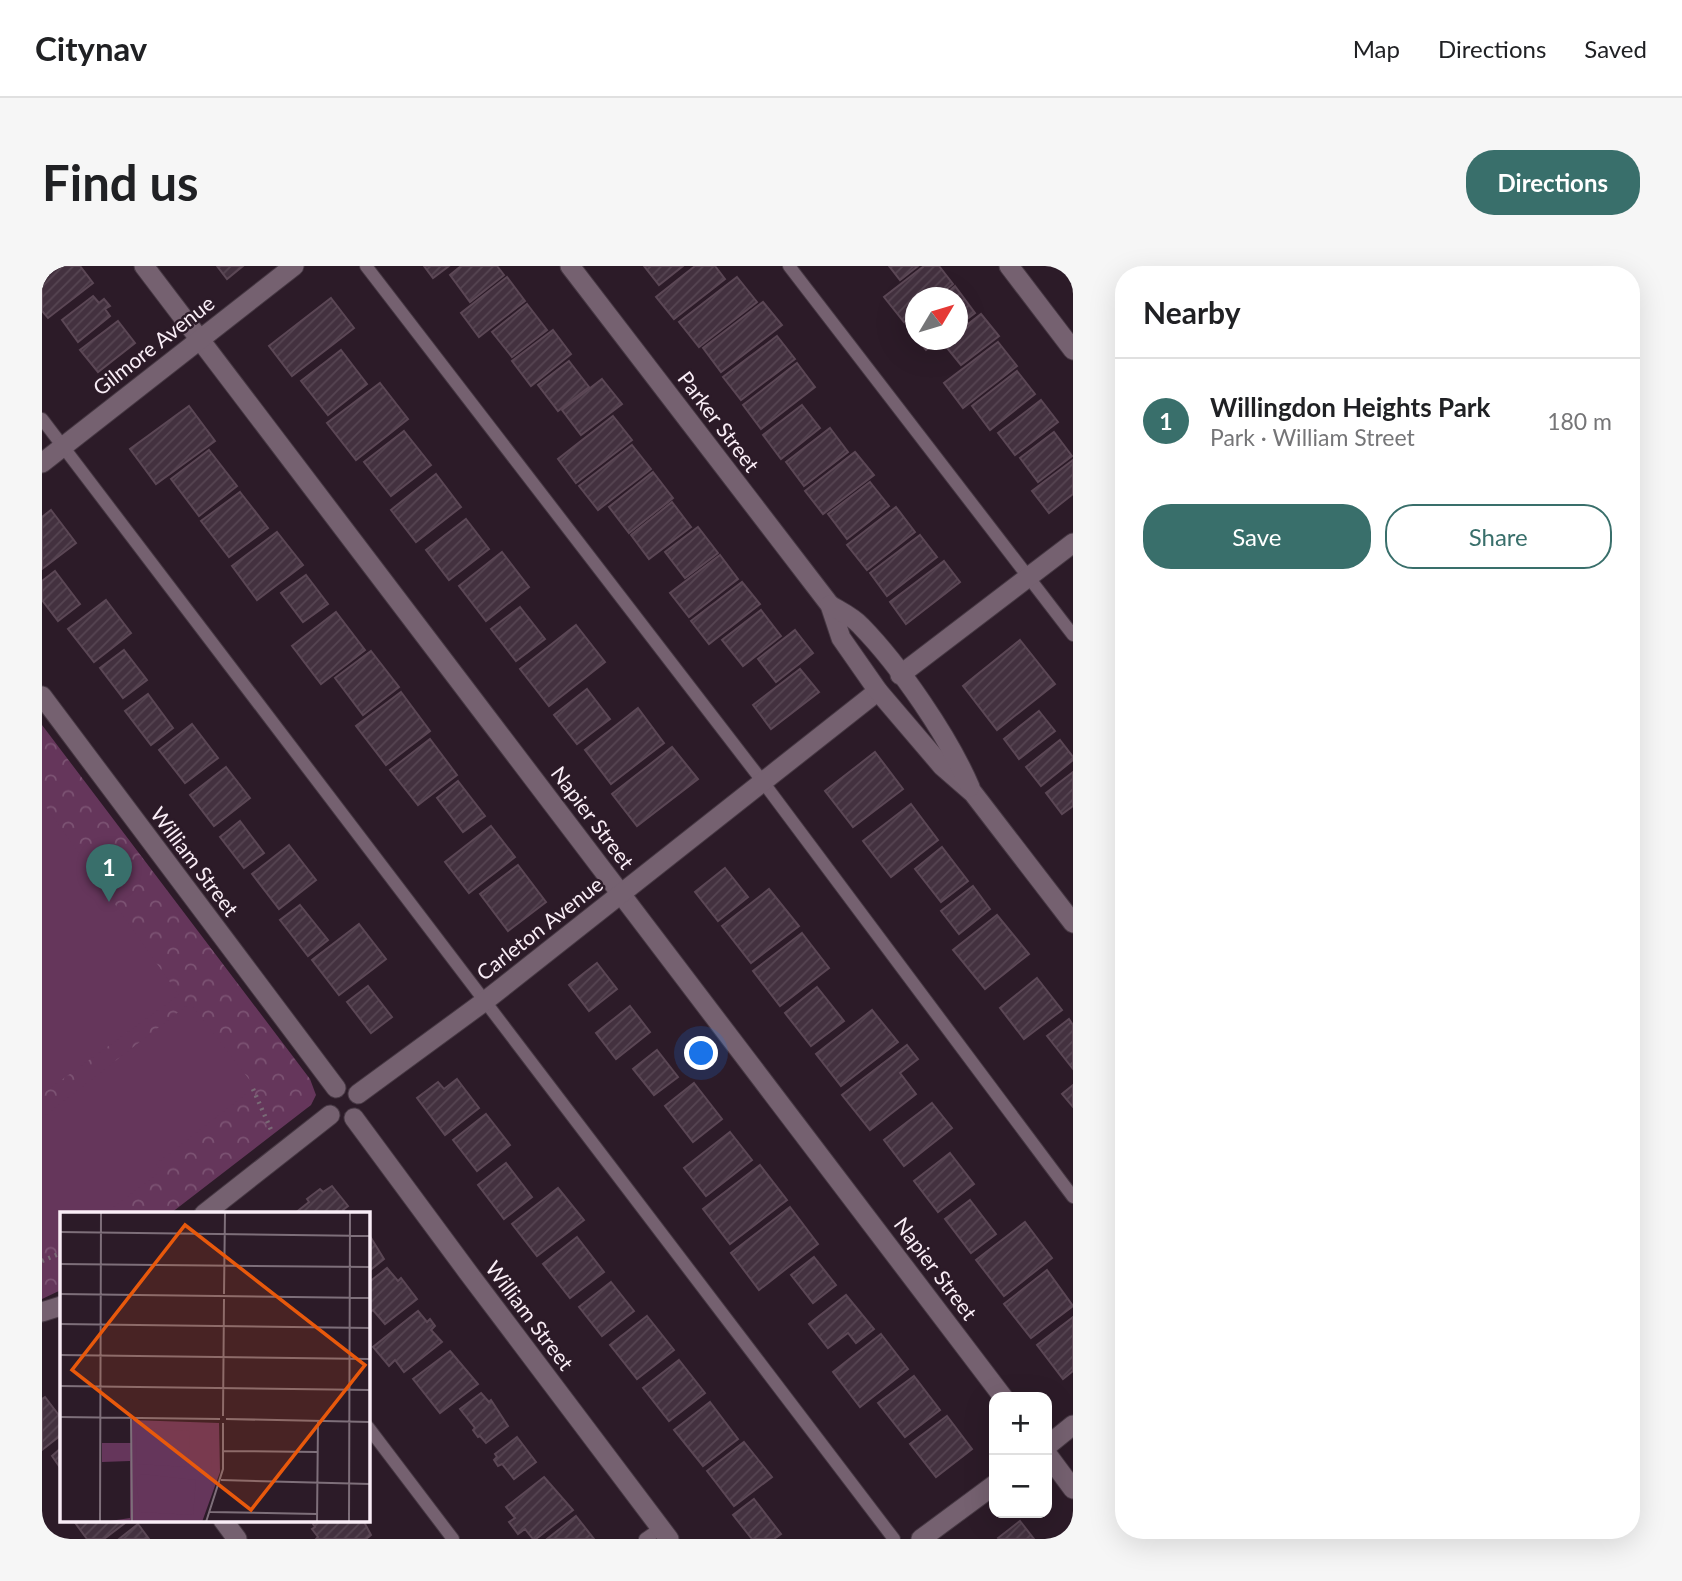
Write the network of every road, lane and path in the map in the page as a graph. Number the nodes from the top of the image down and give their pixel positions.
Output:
1 (144, 266) edge
2 (295, 266) edge
3 (366, 266) edge
4 (570, 266) edge
5 (789, 266) edge
6 (1009, 266) edge
7 (200, 339) junction
8 (1073, 350) edge
9 (42, 419) edge
10 (63, 446) junction
11 (42, 463) edge
12 (1073, 543) edge
13 (1029, 577) junction
14 (830, 605) junction
15 (1073, 635) edge
16 (900, 674) junction
17 (878, 691) junction
18 (42, 696) edge
19 (763, 782) junction
20 (973, 793) junction
21 (621, 894) junction
22 (1073, 923) edge
23 (485, 1001) junction
24 (336, 1088) junction
25 (253, 1089) dead end
26 (358, 1094) junction
27 (330, 1115) junction
28 (354, 1118) junction
29 (272, 1132) dead end
30 (1073, 1197) edge
31 (205, 1212) edge
32 (60, 1253) edge
33 (42, 1261) edge
34 (60, 1306) edge
35 (42, 1312) edge
36 (999, 1392) edge
37 (1073, 1425) edge
38 (369, 1428) edge
39 (1052, 1442) edge
40 (1048, 1455) edge
41 (989, 1489) edge
42 (1073, 1489) edge
43 (224, 1522) edge
44 (658, 1535) edge
45 (237, 1539) edge
46 (453, 1539) edge
47 (894, 1539) edge
48 (921, 1539) edge

1 - 7 street, Napier Street
2 - 7 street, Gilmore Avenue
3 - 19 lane
4 - 14 street, Parker Street
5 - 13 lane
6 - 8 street
7 - 10 street, Gilmore Avenue
7 - 21 street, Napier Street
9 - 10 lane
10 - 11 street, Gilmore Avenue
10 - 23 lane
12 - 13 street
13 - 15 lane
13 - 16 street
14 - 16 street, Parker Street
14 - 17 street, Parker Street
16 - 20 street, Parker Street
17 - 19 street, Carleton Avenue
17 - 20 street, Parker Street
18 - 24 street, William Street
19 - 21 street, Carleton Avenue
19 - 30 lane
20 - 22 street, Parker Street
21 - 23 street, Carleton Avenue
21 - 36 street, Napier Street
23 - 26 street, Carleton Avenue
23 - 47 lane
24 - 26 street
24 - 27 street
25 - 29 path
26 - 28 street
27 - 28 street
27 - 31 street
28 - 44 street, William Street
32 - 33 path
34 - 35 street
37 - 39 street
38 - 46 lane
40 - 42 street
41 - 48 street
43 - 45 street

